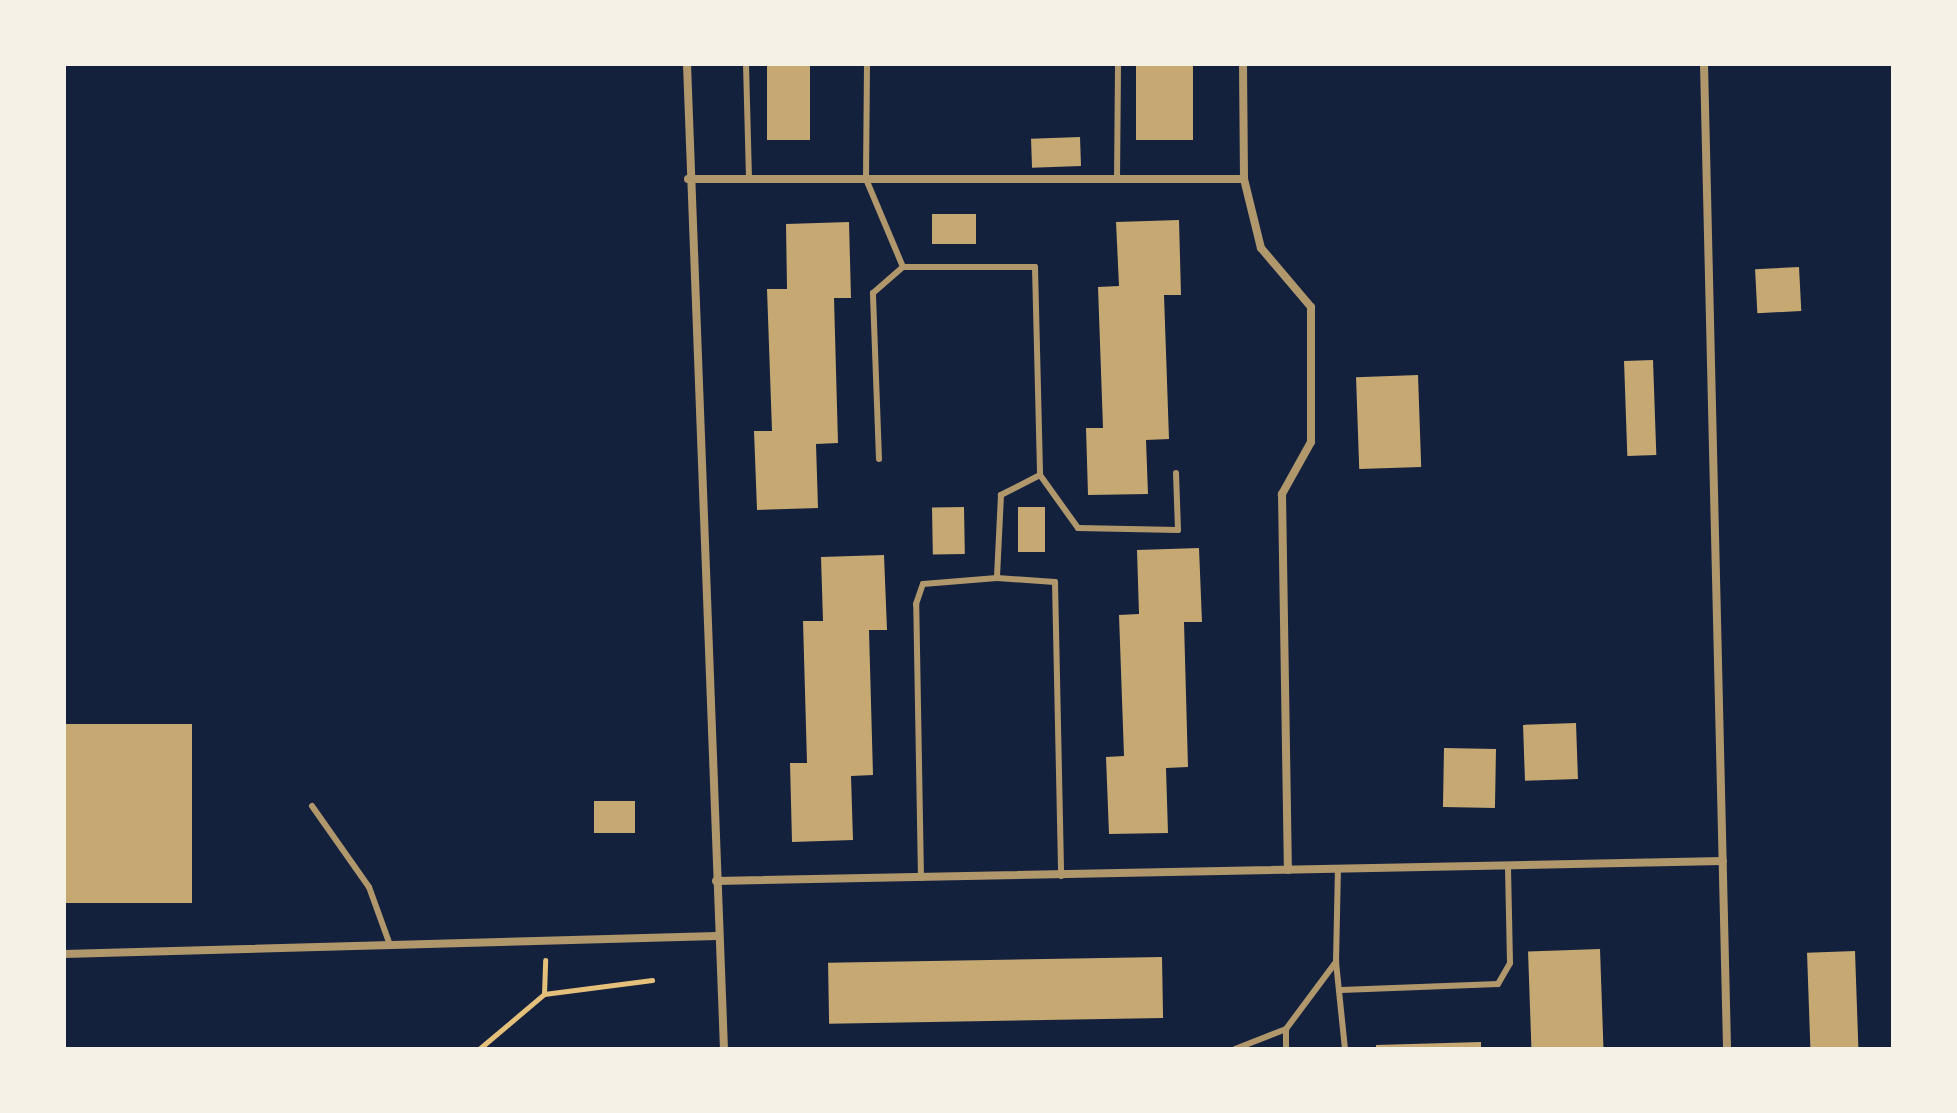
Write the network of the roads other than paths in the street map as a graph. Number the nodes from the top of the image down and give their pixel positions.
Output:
1 (687, 64) edge
2 (746, 64) edge
3 (867, 64) edge
4 (1118, 64) edge
5 (1243, 64) edge
6 (1704, 64) edge
7 (749, 178) junction
8 (688, 179) junction
9 (866, 179) junction
10 (1244, 179) junction
11 (1117, 180) junction
12 (903, 267) junction
13 (879, 459) dead end
14 (1176, 473) dead end
15 (1040, 475) junction
16 (997, 578) junction
17 (312, 806) dead end
18 (1723, 861) junction
19 (1508, 867) junction
20 (1288, 870) junction
21 (1338, 870) junction
22 (1061, 876) junction
23 (921, 878) junction
24 (716, 881) junction
25 (717, 936) junction
26 (390, 945) junction
27 (64, 954) edge
28 (1336, 962) junction
29 (1341, 990) junction
30 (1286, 1029) junction
31 (724, 1049) edge
32 (1235, 1049) edge
33 (1286, 1049) edge
34 (1345, 1049) edge
35 (1727, 1049) edge

1 - 8 street
2 - 7 lane
3 - 9 lane
4 - 11 lane
5 - 10 street
6 - 18 street
7 - 8 street
7 - 9 street
8 - 24 street
9 - 11 street
9 - 12 lane
10 - 11 street
10 - 20 street
12 - 13 lane
12 - 15 lane
14 - 15 lane
15 - 16 lane
16 - 22 lane
16 - 23 lane
17 - 26 lane
18 - 19 street
18 - 35 street
19 - 21 street
19 - 29 lane
20 - 21 street
20 - 22 street
21 - 28 lane
22 - 23 street
23 - 24 street
24 - 25 street
25 - 26 street
25 - 31 street
26 - 27 street
28 - 29 lane
28 - 30 lane
29 - 34 lane
30 - 32 lane
30 - 33 lane

